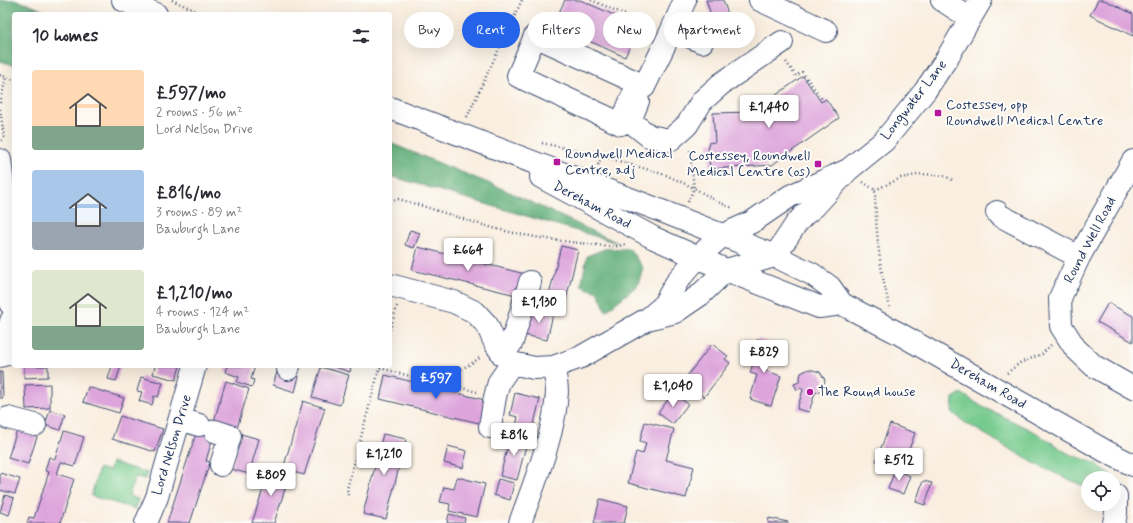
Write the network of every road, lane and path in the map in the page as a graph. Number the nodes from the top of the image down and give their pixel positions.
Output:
1 (123, 0) edge
2 (172, 0) edge
3 (522, 0) edge
4 (591, 0) edge
5 (685, 0) edge
6 (760, 0) edge
7 (942, 0) edge
8 (975, 9) edge
9 (151, 12) edge
10 (199, 12) edge
11 (680, 12) edge
12 (664, 28) edge
13 (826, 31) dead end
14 (779, 45) joint
15 (664, 46) edge
16 (0, 75) edge
17 (6, 77) junction
18 (12, 79) edge
19 (645, 80) junction
20 (822, 99) dead end
21 (0, 103) edge
22 (0, 109) edge
23 (392, 109) edge
24 (687, 126) junction
25 (462, 128) junction
26 (0, 143) edge
27 (602, 156) dead end
28 (0, 160) edge
29 (1133, 161) edge
30 (848, 170) junction
31 (954, 181) dead end
32 (8, 184) edge
33 (694, 188) junction
34 (875, 190) junction
35 (392, 200) edge
36 (736, 209) dead end
37 (997, 212) dead end
38 (682, 219) junction
39 (722, 235) junction
40 (626, 243) dead end
41 (775, 256) junction
42 (698, 257) junction
43 (1079, 257) junction
44 (726, 270) junction
45 (530, 282) dead end
46 (396, 286) edge
47 (842, 304) junction
48 (12, 306) edge
49 (392, 315) edge
50 (649, 318) junction
51 (12, 319) edge
52 (1065, 332) junction
53 (898, 334) junction
54 (504, 354) junction
55 (3, 355) edge
56 (553, 367) junction
57 (195, 368) edge
58 (380, 368) edge
59 (384, 368) edge
60 (1004, 374) dead end
61 (423, 378) junction
62 (1133, 388) edge
63 (495, 397) junction
64 (8, 418) dead end
65 (198, 425) junction
66 (35, 426) dead end
67 (490, 427) dead end
68 (221, 465) dead end
69 (1133, 465) edge
70 (348, 495) dead end
71 (1116, 511) edge
72 (146, 523) edge
73 (520, 523) edge
74 (1114, 523) edge

1 - 9 main road
2 - 10 path
3 - 25 path
4 - 12 path
5 - 11 main road
6 - 13 main road
7 - 8 main road
8 - 30 main road, Longwater Lane
14 - 20 path
14 - 24 main road
15 - 19 main road
16 - 17 path
17 - 18 path
17 - 21 path
19 - 19 main road
19 - 24 main road
22 - 26 path
23 - 25 main road, Dereham Road
24 - 33 path
25 - 38 main road, Dereham Road
25 - 42 main road, Dereham Road
27 - 33 path
28 - 32 main road
29 - 43 main road, Round Well Road
30 - 34 path
30 - 39 main road, Longwater Lane
30 - 41 main road, Longwater Lane
31 - 34 path
32 - 48 main road
33 - 36 path
33 - 38 path
34 - 53 path
35 - 40 path
37 - 43 main road
38 - 39 main road, Dereham Road
39 - 41 main road, Dereham Road
39 - 42 main road, Longwater Lane
39 - 44 main road
41 - 44 main road
41 - 47 main road, Dereham Road
42 - 44 main road, Dereham Road
42 - 50 main road, Longwater Lane
43 - 52 main road, Round Well Road
44 - 47 main road, Dereham Road
44 - 50 main road
45 - 54 main road
46 - 49 path
46 - 54 main road
47 - 53 main road, Dereham Road
50 - 56 main road
51 - 55 main road
52 - 60 path
52 - 62 main road
53 - 69 main road, Dereham Road
54 - 56 main road
54 - 61 path
54 - 63 main road
56 - 73 main road
57 - 65 main road, Lord Nelson Drive
58 - 70 path
59 - 61 path
61 - 63 path
63 - 67 main road
64 - 66 main road
65 - 68 main road
65 - 72 main road, Lord Nelson Drive
71 - 74 main road

